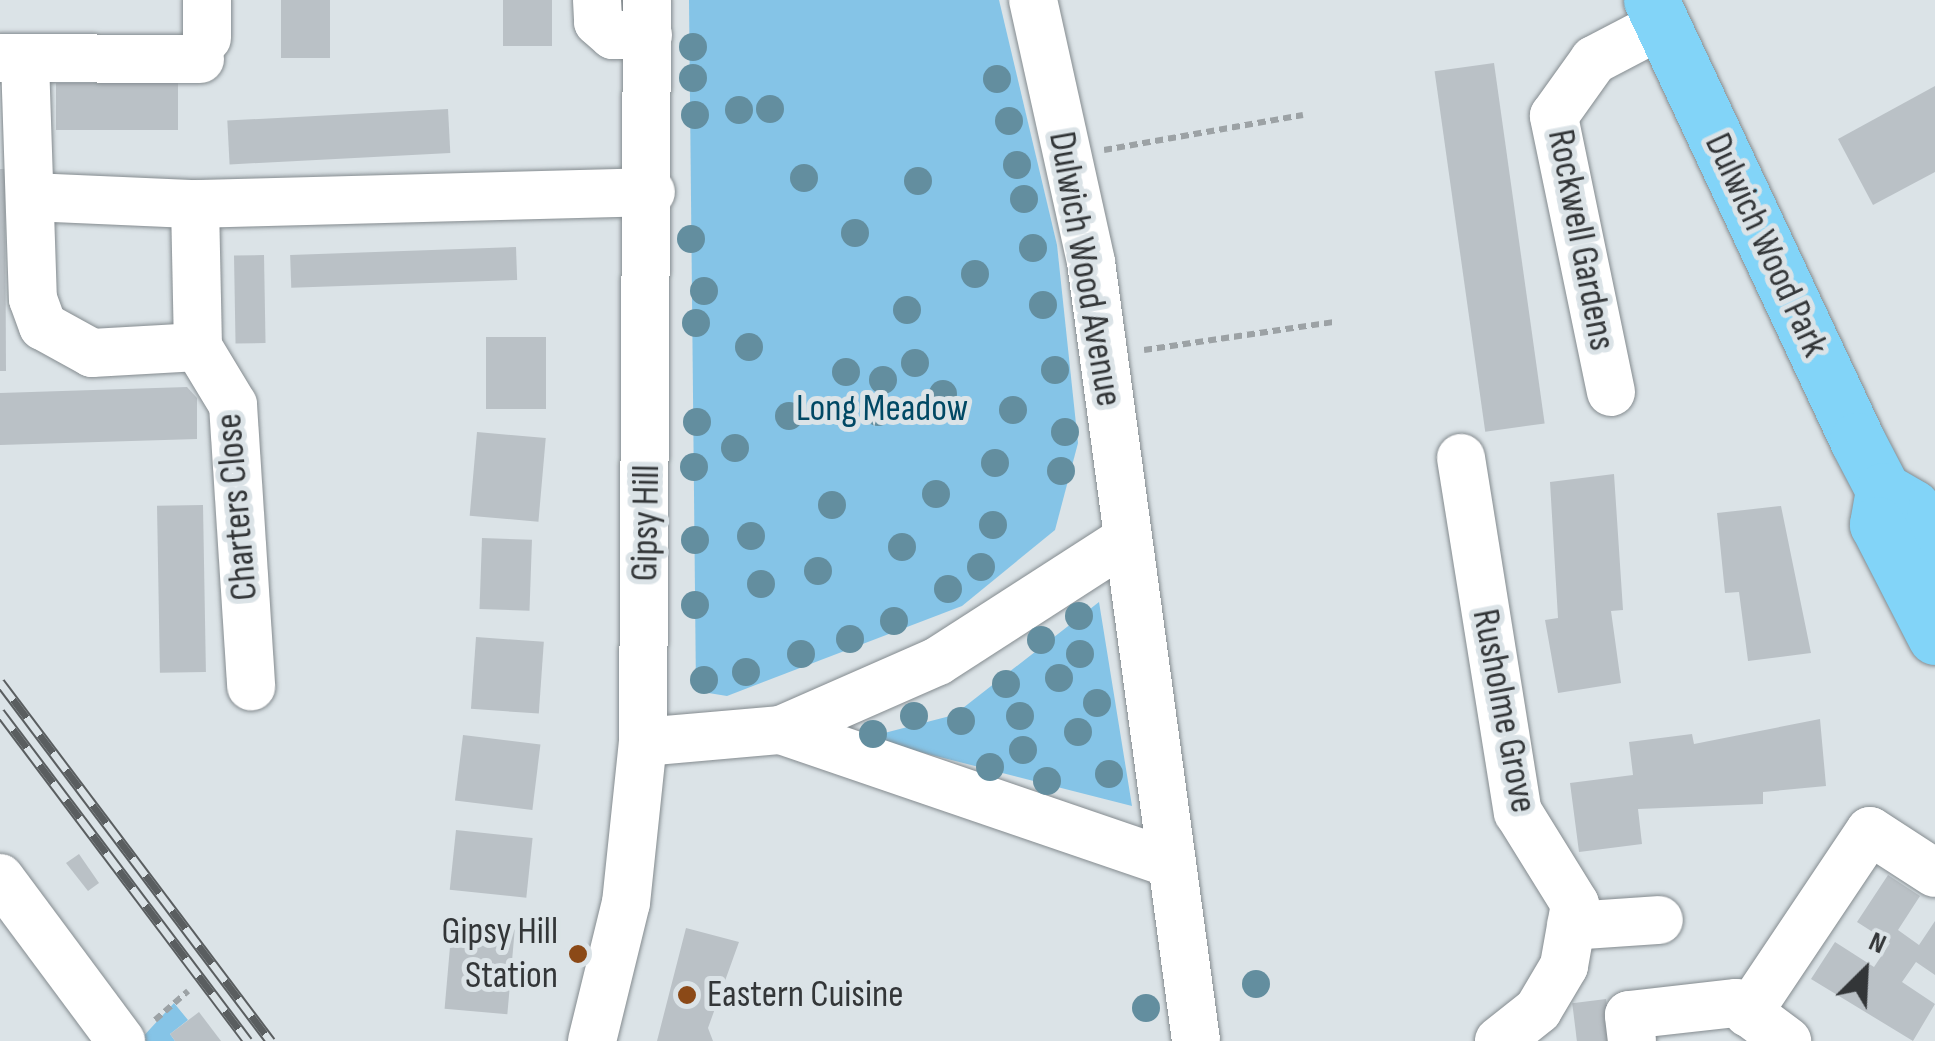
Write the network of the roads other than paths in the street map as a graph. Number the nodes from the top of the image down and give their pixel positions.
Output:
1 (597, 0) edge
2 (1033, 0) edge
3 (1657, 12) edge
4 (647, 17) edge
5 (204, 32) edge
6 (13, 59) edge
7 (651, 192) junction
8 (32, 198) junction
9 (195, 204) junction
10 (198, 347) junction
11 (1611, 392) dead end
12 (1461, 458) dead end
13 (1882, 490) junction
14 (1126, 540) junction
15 (1935, 552) edge
16 (1935, 637) edge
17 (250, 686) dead end
18 (781, 730) junction
19 (643, 742) junction
20 (1169, 863) junction
21 (1935, 873) edge
22 (0, 878) edge
23 (1658, 920) dead end
24 (1571, 926) junction
25 (1748, 1013) junction
26 (134, 1036) edge
27 (592, 1041) edge
28 (1196, 1041) edge
29 (1499, 1041) edge
30 (1632, 1041) edge
31 (1787, 1041) edge

1 - 4 street
2 - 14 street, Dulwich Wood Avenue
3 - 11 street, Rockwell Gardens
3 - 13 main road, Dulwich Wood Park
4 - 7 street, Gipsy Hill
5 - 6 street
6 - 8 street
7 - 9 street
7 - 19 street, Gipsy Hill
8 - 9 street
8 - 10 street
9 - 10 street
10 - 17 street, Charters Close
12 - 24 street, Rusholme Grove
13 - 15 main road, Dulwich Wood Park
13 - 16 main road, Dulwich Wood Park
14 - 18 street
14 - 20 street, Dulwich Wood Avenue
18 - 19 street
18 - 20 street
19 - 27 street, Gipsy Hill
20 - 28 street, Dulwich Wood Avenue
21 - 25 street
22 - 26 street
23 - 24 street
24 - 29 street, Rusholme Grove
25 - 30 street
25 - 31 street

